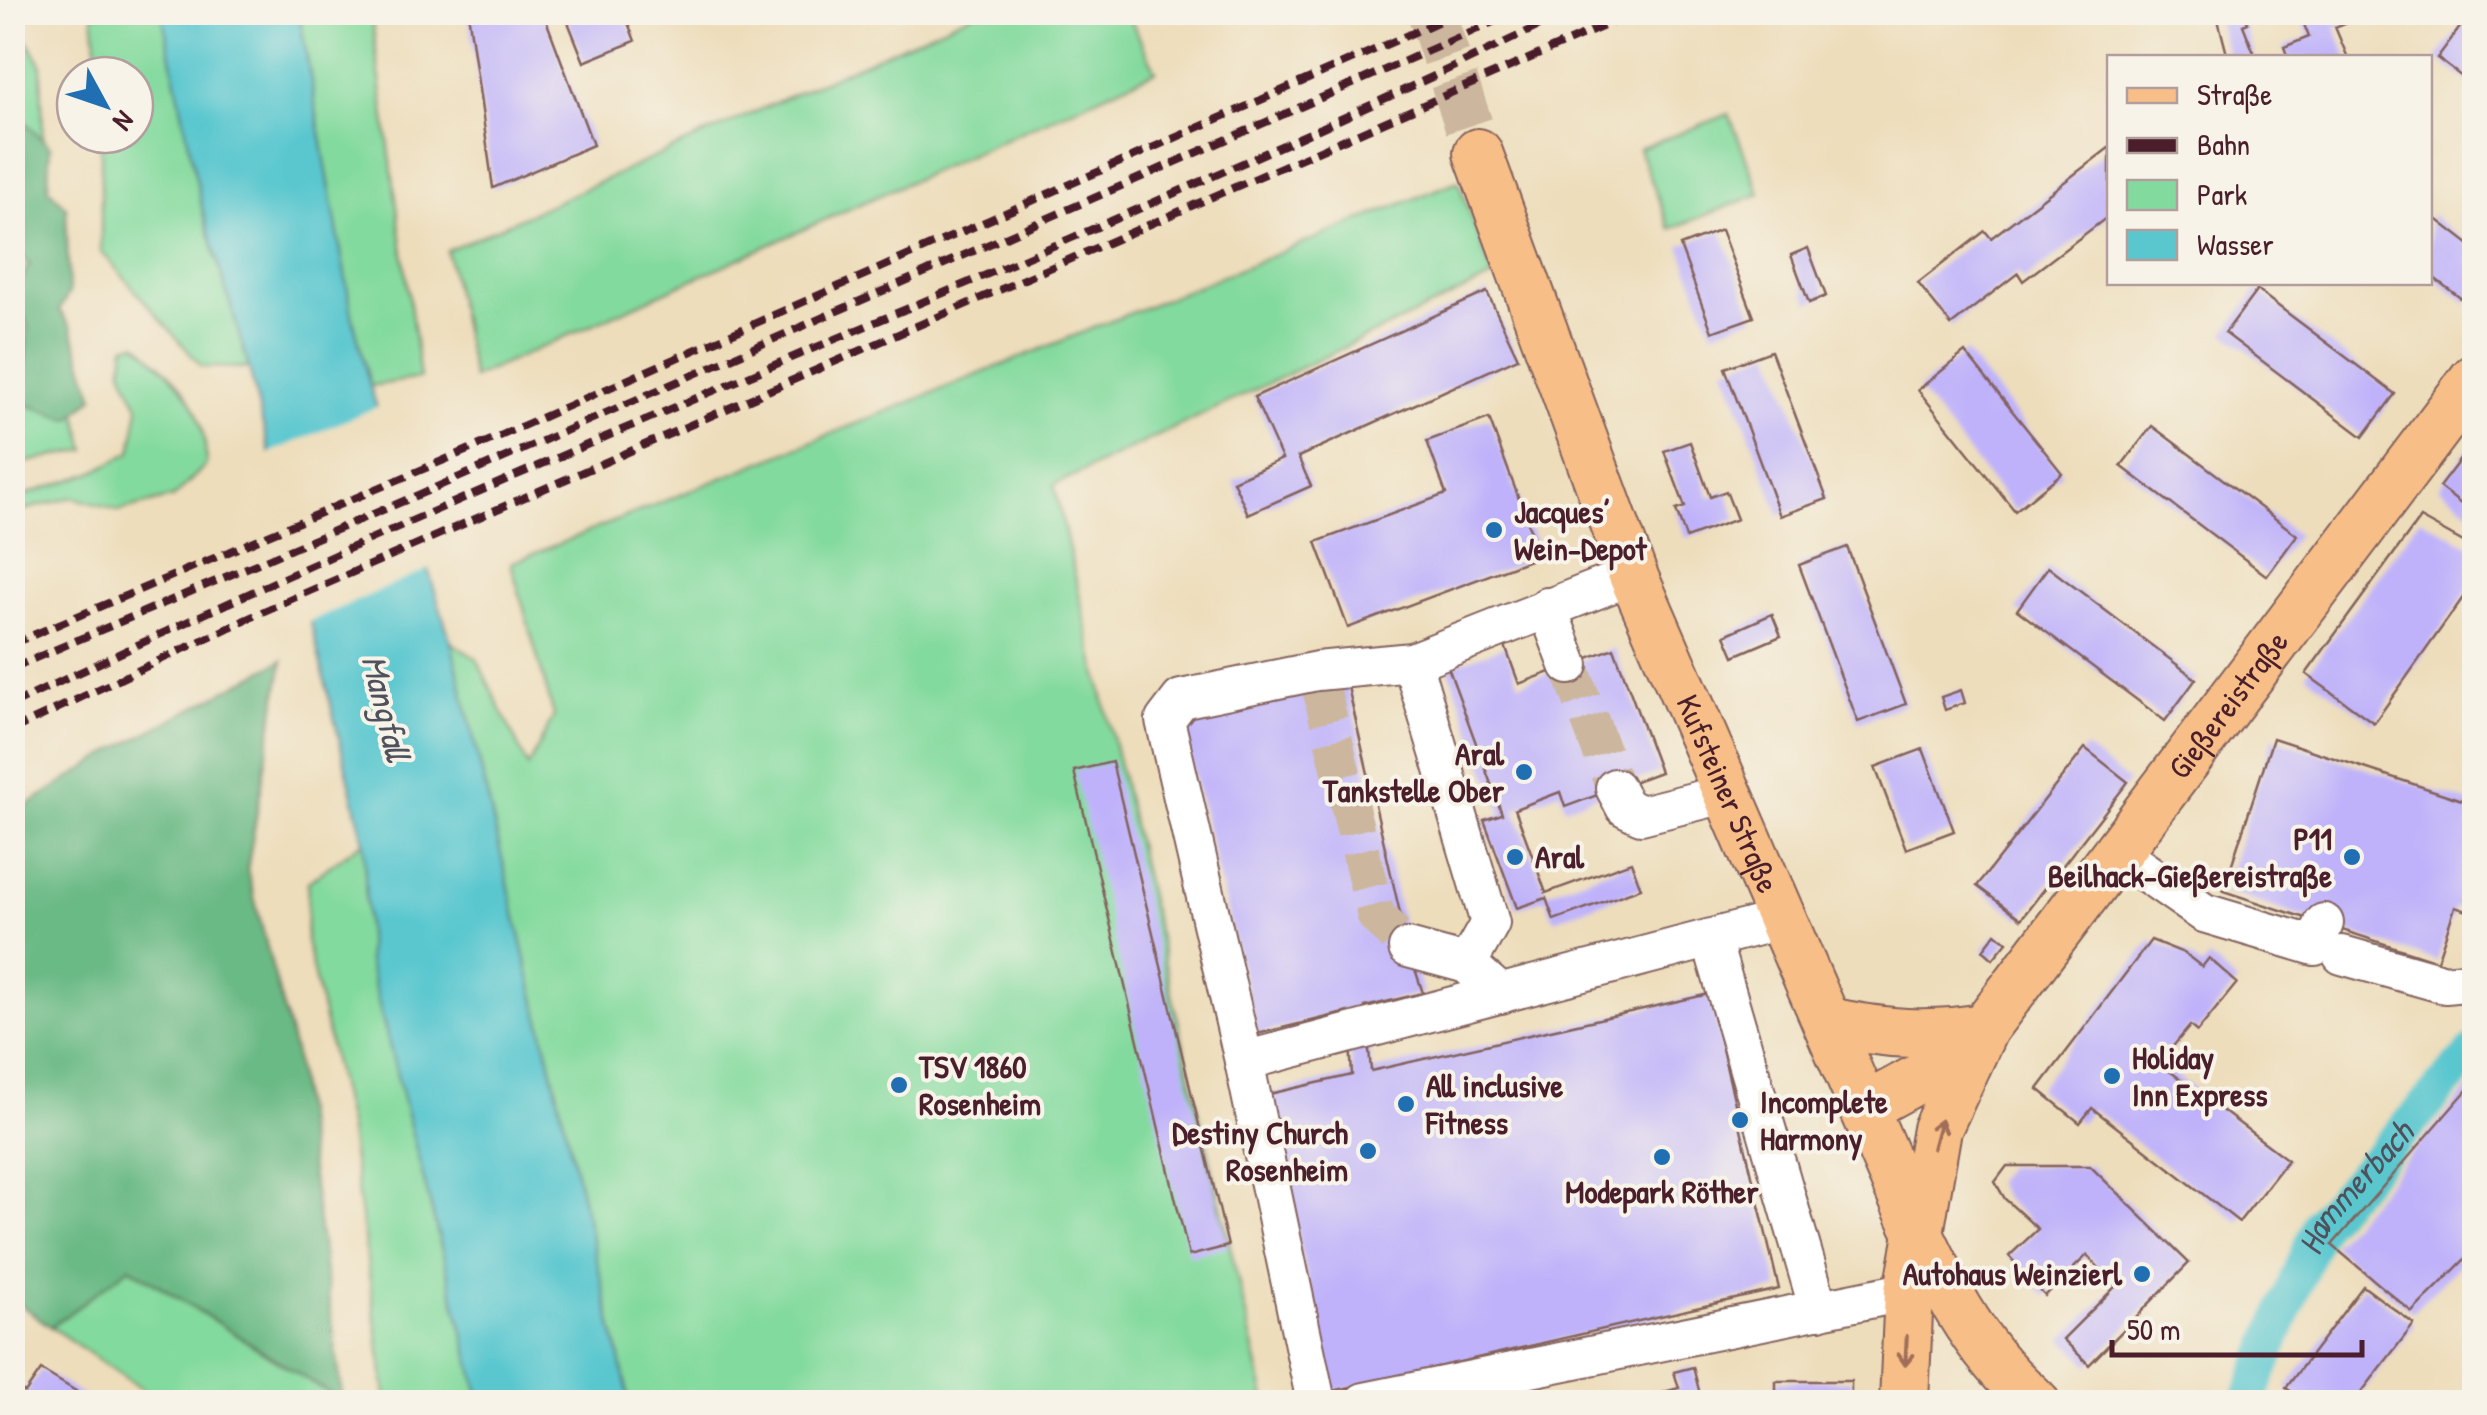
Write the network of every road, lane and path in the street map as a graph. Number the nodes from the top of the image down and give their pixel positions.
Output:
1 (1478, 154) tunnel mouth
2 (2474, 380) edge
3 (1633, 575) junction
4 (1547, 607) junction
5 (1412, 662) junction
6 (1568, 665) tunnel mouth
7 (1615, 788) tunnel mouth
8 (1729, 793) junction
9 (2118, 852) junction
10 (1784, 919) junction
11 (1711, 939) junction
12 (1408, 948) tunnel mouth
13 (1467, 964) junction
14 (2474, 981) edge
15 (1501, 994) junction
16 (1829, 1022) junction
17 (1984, 1028) junction
18 (1244, 1061) junction
19 (1864, 1108) junction
20 (1917, 1229) junction
21 (1909, 1291) junction
22 (1818, 1310) junction
23 (2009, 1395) edge
24 (1316, 1402) edge
25 (1364, 1402) edge
26 (1904, 1402) edge

1 - 3 main road, Kufsteiner Straße
2 - 9 main road, Gießereistraße
3 - 4 lane
3 - 8 main road, Kufsteiner Straße
4 - 5 lane
4 - 6 lane
5 - 13 lane
5 - 18 lane
7 - 8 lane
8 - 10 main road, Kufsteiner Straße
9 - 14 lane
9 - 17 main road, Gießereistraße
10 - 11 lane
10 - 16 main road, Kufsteiner Straße
11 - 15 lane
11 - 22 lane
12 - 13 lane
13 - 15 lane
15 - 18 lane
16 - 17 main road
16 - 19 main road, Kufsteiner Straße
17 - 19 main road, Gießereistraße
20 -> 17 main road, Gießereistraße
18 - 24 lane
19 - 20 main road, Kufsteiner Straße
20 - 21 main road, Gießereistraße
20 - 23 main road, Kufsteiner Straße
21 - 22 lane
21 -> 26 main road, Gießereistraße
22 - 25 lane

